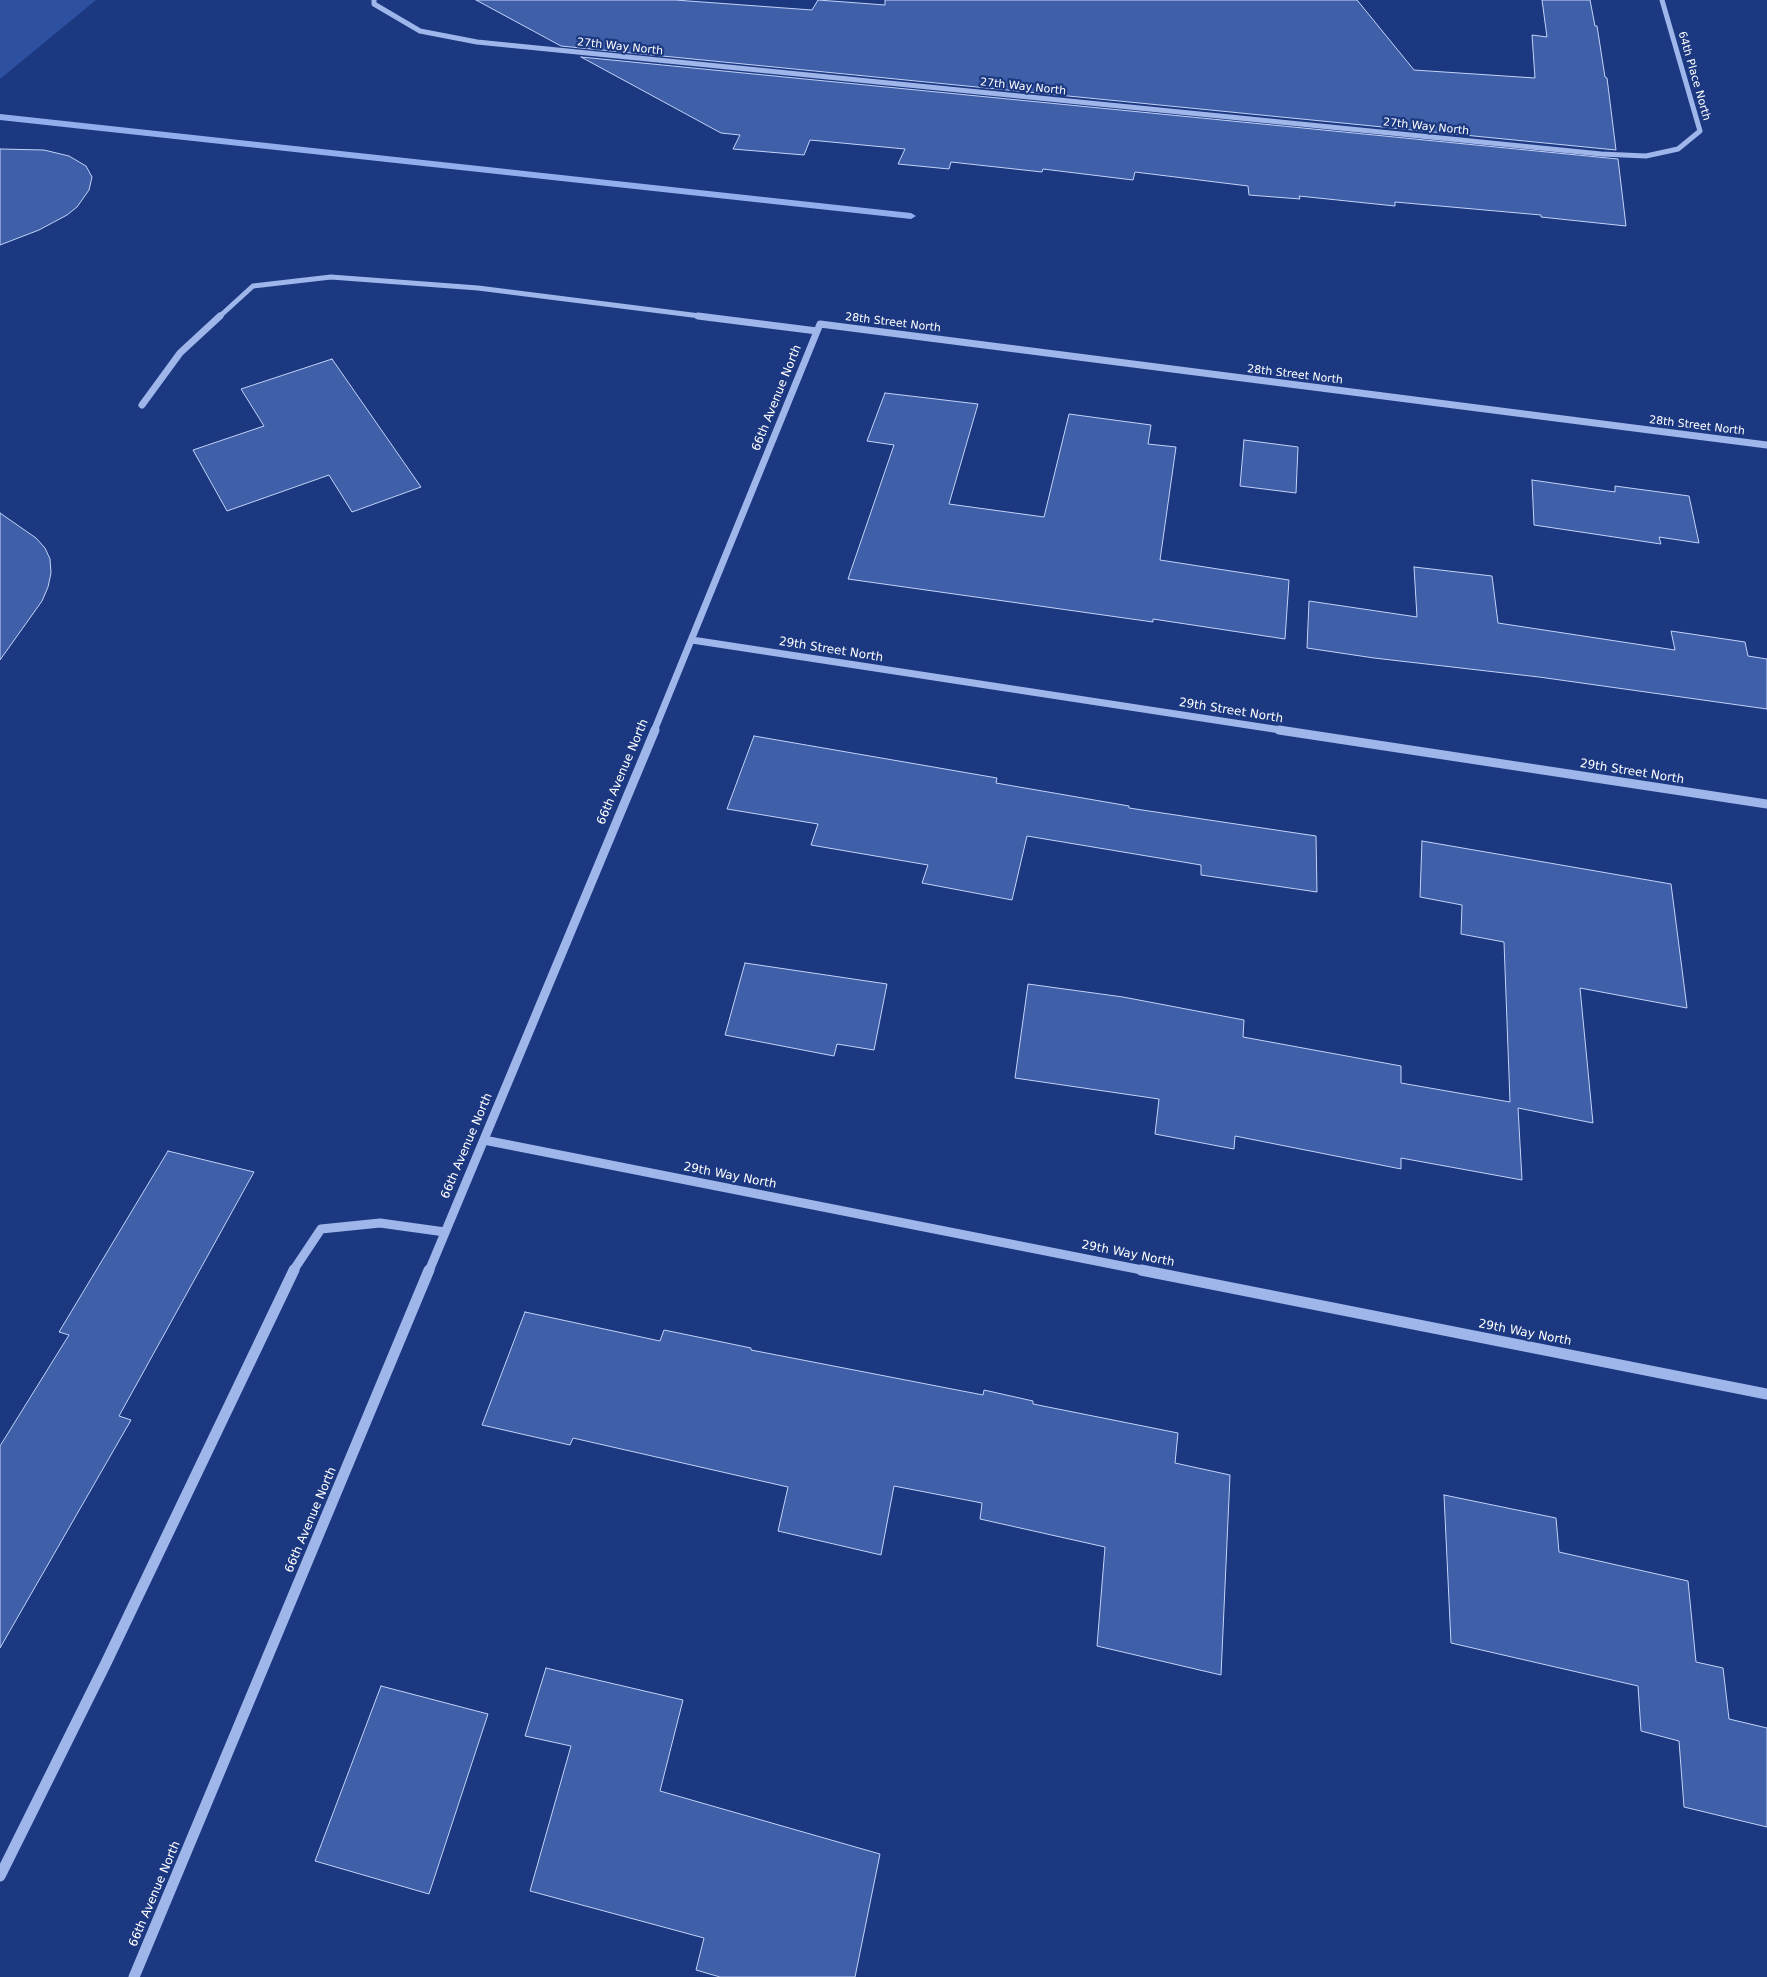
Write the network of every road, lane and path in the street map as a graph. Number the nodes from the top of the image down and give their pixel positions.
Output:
1 (1662, 0) edge
2 (374, 2) edge
3 (1678, 149) joint
4 (819, 327) junction
5 (142, 405) dead end
6 (1767, 445) edge
7 (692, 640) junction
8 (1767, 804) edge
9 (484, 1140) junction
10 (445, 1232) junction
11 (1767, 1394) edge
12 (0, 1876) edge
13 (134, 1977) edge

1 - 3 street, 64th Place North
2 - 3 street, 27th Way North
4 - 5 street, 28th Street North
4 - 6 street, 28th Street North
4 - 7 street, 66th Avenue North
7 - 8 street, 29th Street North
7 - 9 street, 66th Avenue North
9 - 10 street, 66th Avenue North
9 - 11 street, 29th Way North
10 - 12 lane
10 - 13 street, 66th Avenue North

